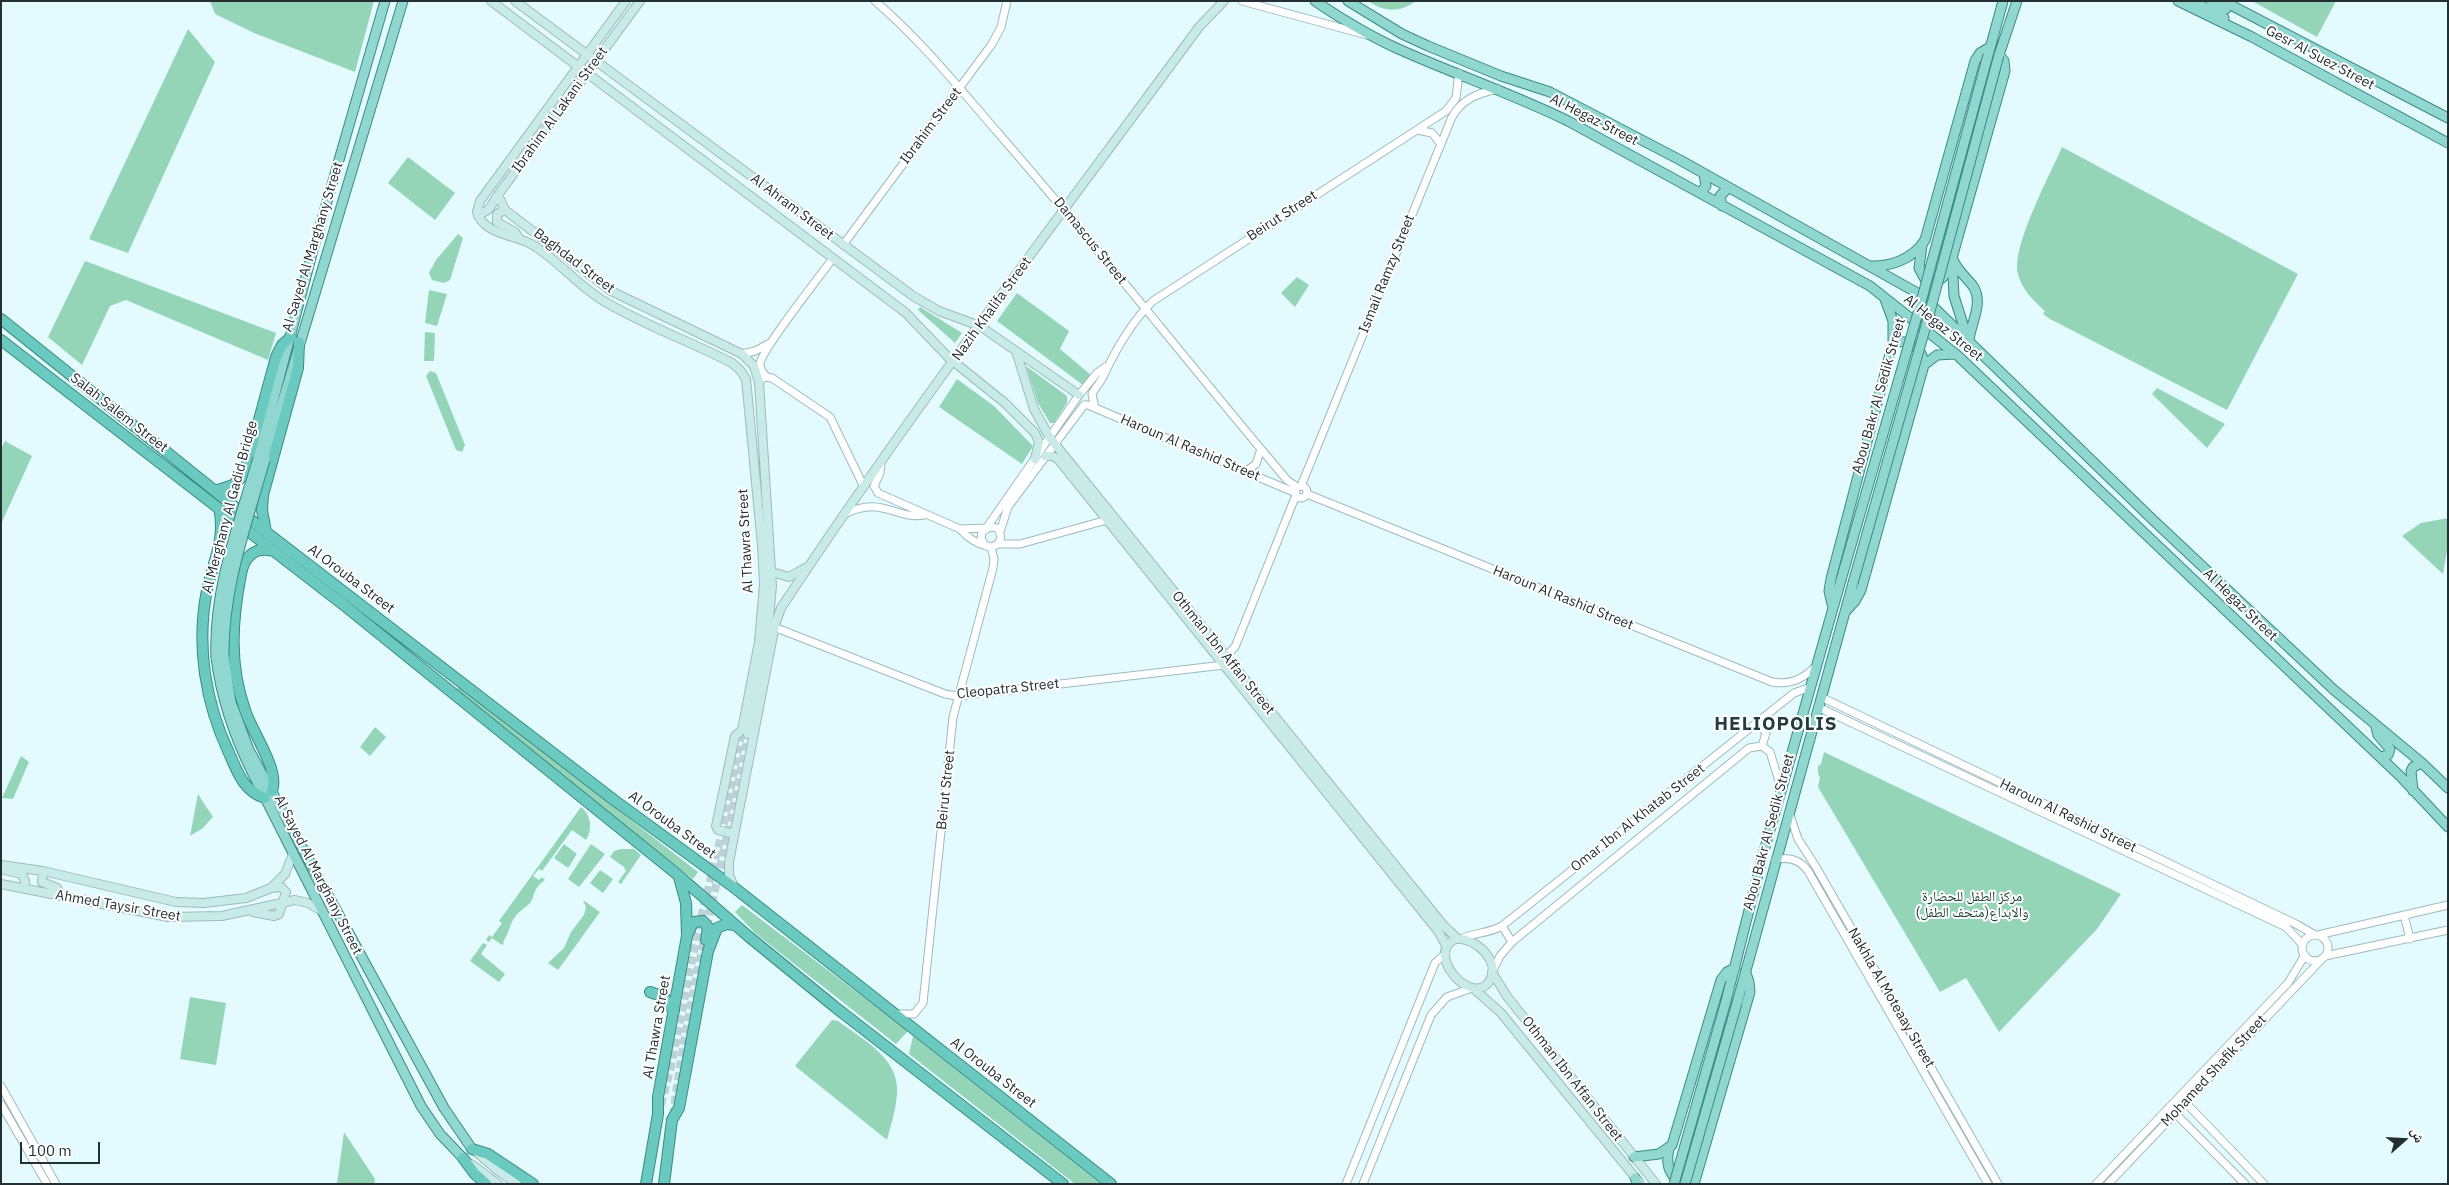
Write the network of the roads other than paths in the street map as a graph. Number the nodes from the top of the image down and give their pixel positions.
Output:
1 (385, 1) edge
2 (402, 1) edge
3 (491, 1) edge
4 (515, 1) edge
5 (626, 1) edge
6 (640, 1) edge
7 (875, 1) edge
8 (1007, 1) edge
9 (1224, 1) edge
10 (1242, 1) edge
11 (1315, 1) edge
12 (1348, 1) edge
13 (2003, 1) edge
14 (2017, 1) edge
15 (2178, 1) edge
16 (2193, 1) edge
17 (2211, 1) edge
18 (2222, 1) edge
19 (2261, 21) junction
20 (1374, 37) junction
21 (2252, 37) junction
22 (1989, 51) junction
23 (587, 55) junction
24 (1999, 55) junction
25 (596, 61) junction
26 (578, 66) junction
27 (606, 69) junction
28 (587, 73) junction
29 (1459, 73) junction
30 (599, 82) junction
31 (959, 88) junction
32 (1500, 89) junction
33 (2448, 118) edge
34 (1416, 130) junction
35 (2448, 143) edge
36 (1441, 144) junction
37 (1704, 174) junction
38 (1728, 188) junction
39 (1700, 193) junction
40 (498, 195) junction
41 (480, 201) junction
42 (1722, 206) junction
43 (489, 209) junction
44 (1065, 209) junction
45 (506, 210) junction
46 (480, 219) junction
47 (1818, 227) dead end
48 (1813, 236) junction
49 (519, 239) junction
50 (843, 244) junction
51 (1922, 245) junction
52 (1813, 256) junction
53 (833, 258) junction
54 (1952, 258) junction
55 (1809, 264) dead end
56 (1868, 266) junction
57 (1884, 296) junction
58 (1145, 309) junction
59 (1, 319) edge
60 (980, 326) junction
61 (296, 334) junction
62 (1, 340) edge
63 (1968, 342) junction
64 (768, 344) junction
65 (1893, 344) junction
66 (1016, 351) junction
67 (742, 354) junction
68 (1958, 355) junction
69 (725, 360) joint
70 (954, 362) junction
71 (1924, 366) junction
72 (1106, 367) junction
73 (768, 376) junction
74 (759, 382) junction
75 (1079, 395) junction
76 (1084, 405) junction
77 (1094, 408) junction
78 (1052, 441) junction
79 (1261, 449) junction
80 (2086, 454) junction
81 (1045, 456) junction
82 (1035, 460) junction
83 (881, 464) junction
84 (2096, 465) junction
85 (2075, 467) junction
86 (245, 470) junction
87 (1246, 472) junction
88 (2086, 477) junction
89 (268, 479) junction
90 (864, 487) junction
91 (1298, 490) junction
92 (215, 491) junction
93 (219, 508) junction
94 (845, 514) junction
95 (924, 515) junction
96 (1107, 520) junction
97 (986, 528) junction
98 (960, 529) junction
99 (266, 532) junction
100 (1000, 532) junction
101 (991, 546) junction
102 (274, 551) junction
103 (218, 552) junction
104 (243, 563) junction
105 (810, 564) junction
106 (772, 572) junction
107 (1833, 608) junction
108 (1845, 612) junction
109 (772, 624) junction
110 (1226, 656) junction
111 (1817, 664) junction
112 (1224, 665) junction
113 (1811, 688) junction
114 (958, 696) junction
115 (1821, 697) junction
116 (1818, 707) junction
117 (1759, 722) junction
118 (2376, 726) junction
119 (745, 732) junction
120 (1762, 746) junction
121 (2380, 757) junction
122 (2422, 763) junction
123 (2448, 788) edge
124 (2014, 790) junction
125 (1782, 791) junction
126 (2413, 791) junction
127 (269, 795) junction
128 (2010, 798) junction
129 (1789, 810) junction
130 (2448, 827) edge
131 (734, 834) junction
132 (293, 854) junction
133 (1775, 860) junction
134 (1, 865) edge
135 (1, 869) edge
136 (43, 871) junction
137 (678, 875) junction
138 (1, 884) edge
139 (271, 888) junction
140 (24, 889) junction
141 (736, 889) junction
142 (62, 897) junction
143 (285, 902) junction
144 (2448, 905) edge
145 (322, 911) junction
146 (2404, 915) junction
147 (735, 926) junction
148 (1502, 926) junction
149 (2448, 930) edge
150 (2316, 935) junction
151 (687, 936) junction
152 (1459, 939) junction
153 (2410, 939) junction
154 (1512, 942) junction
155 (2303, 945) junction
156 (1446, 950) junction
157 (708, 951) junction
158 (2305, 956) junction
159 (2324, 958) junction
160 (1735, 968) junction
161 (1492, 972) junction
162 (1746, 973) junction
163 (1472, 988) junction
164 (650, 992) dead end
165 (1506, 996) junction
166 (674, 1011) junction
167 (895, 1014) junction
168 (1503, 1016) junction
169 (1, 1086) edge
170 (2185, 1102) junction
171 (1, 1104) edge
172 (2175, 1113) junction
173 (472, 1148) junction
174 (1669, 1149) junction
175 (1634, 1157) junction
176 (463, 1158) junction
177 (1638, 1182) edge
178 (1694, 1182) edge
179 (47, 1184) edge
180 (56, 1184) edge
181 (486, 1184) edge
182 (498, 1184) edge
183 (517, 1184) edge
184 (533, 1184) edge
185 (646, 1184) edge
186 (664, 1184) edge
187 (1063, 1184) edge
188 (1111, 1184) edge
189 (1346, 1184) edge
190 (1363, 1184) edge
191 (1656, 1184) edge
192 (1674, 1184) edge
193 (1685, 1184) edge
194 (1988, 1184) edge
195 (1998, 1184) edge
196 (2096, 1184) edge
197 (2108, 1184) edge
198 (2245, 1184) edge
199 (2264, 1184) edge

1 - 61 main road, Al Sayed Al Marghany Street
2 - 61 main road, Al Sayed Al Marghany Street
3 - 26 main road, Al Ahram Street
4 - 23 main road, Al Ahram Street
5 - 23 main road, Ibrahim Al Lakani Street
6 - 25 main road, Ibrahim Al Lakani Street
7 - 31 street, Damascus Street
8 - 31 street, Ibrahim Street
9 - 44 main road, Nazih Khalifa Street
10 - 20 street
11 - 20 main road, Al Hegaz Street
12 - 37 main road, Al Hegaz Street
13 - 22 main road, Abou Bakr Al Sedik Street
14 - 24 main road, Abou Bakr Al Sedik Street
15 - 21 main road, Gesr Al Suez Street
16 - 21 main road
17 - 19 main road
18 - 19 main road, Gesr Al Suez Street
19 - 33 main road, Gesr Al Suez Street
20 - 29 main road, Al Hegaz Street
21 - 35 main road, Gesr Al Suez Street
22 - 51 main road, Abou Bakr Al Sedik Street
22 - 107 main road, Abou Bakr Al Sedik Street, bridge
23 - 25 main road, Al Ahram Street
23 - 26 main road, Ibrahim Al Lakani Street
24 - 54 main road, Abou Bakr Al Sedik Street
24 - 108 main road, Abou Bakr Al Sedik Street, bridge
25 - 27 main road, Al Ahram Street
25 - 28 main road, Ibrahim Al Lakani Street
26 - 28 main road, Al Ahram Street
26 - 41 main road, Ibrahim Al Lakani Street
27 - 30 main road
27 - 50 main road, Al Ahram Street
28 - 30 main road, Al Ahram Street
28 - 40 main road, Ibrahim Al Lakani Street
29 - 32 main road, Al Hegaz Street
29 - 34 street, Beirut Street
30 - 53 main road, Al Ahram Street
31 - 44 street, Damascus Street
31 - 50 street, Ibrahim Street
32 - 36 street, Ismail Ramzy Street
32 - 39 main road, Al Hegaz Street
34 - 36 street
34 - 58 street, Beirut Street
36 - 91 street, Ismail Ramzy Street
37 - 38 main road, Al Hegaz Street
37 - 39 main road
38 - 42 main road
38 - 48 main road, Al Hegaz Street
39 - 42 main road, Al Hegaz Street
40 - 43 main road, Ibrahim Al Lakani Street
40 - 45 main road, Baghdad Street
41 - 43 main road
41 - 46 main road, Ibrahim Al Lakani Street
42 - 52 main road, Al Hegaz Street
43 - 46 main road, Ibrahim Al Lakani Street
44 - 58 street, Damascus Street
44 - 60 main road, Nazih Khalifa Street
45 - 49 main road
45 - 67 main road, Baghdad Street
46 - 49 main road, Baghdad Street
47 - 48 main road
48 - 56 main road, Al Hegaz Street
49 - 69 main road, Baghdad Street
50 - 53 main road
50 - 60 main road, Al Ahram Street
51 - 54 main road, Abou Bakr Al Sedik Street
51 - 56 main road
52 - 55 main road
52 - 57 main road, Al Hegaz Street
53 - 64 street
53 - 70 main road, Al Ahram Street
54 - 63 main road, Abou Bakr Al Sedik Street
54 - 63 main road
56 - 63 main road, Al Hegaz Street
57 - 65 main road, Abou Bakr Al Sedik Street
57 - 68 main road, Al Hegaz Street
58 - 72 street, Beirut Street
58 - 79 street, Damascus Street
59 - 92 highway, Salah Salem Street
60 - 66 main road, Al Ahram Street
60 - 70 main road, Nazih Khalifa Street
61 - 86 highway, Al Sayed Al Marghany Street
61 - 89 highway, Al Sayed Al Marghany Street
61 - 127 main road, Al Merghany Al Gadid Bridge, bridge
62 - 93 highway, Salah Salem Street
63 - 80 main road, Al Hegaz Street
64 - 67 street
64 - 73 street
65 - 71 main road
65 - 107 main road, Abou Bakr Al Sedik Street
66 - 75 main road, Al Ahram Street
66 - 78 main road, Othman Ibn Affan Street
67 - 74 main road, Al Thawra Street
68 - 71 main road
68 - 85 main road, Al Hegaz Street
69 - 119 main road, Al Thawra Street
70 - 82 main road
70 - 83 main road, Nazih Khalifa Street
71 - 108 main road, Abou Bakr Al Sedik Street
72 - 75 street, Beirut Street
72 - 77 street, Beirut Street
73 - 74 street
73 - 90 street
74 - 106 main road, Al Thawra Street
75 - 76 street
75 - 78 street, Beirut Street
76 - 77 street, Haroun Al Rashid Street
76 - 78 street, Beirut Street
77 - 87 street, Haroun Al Rashid Street
78 - 81 street, Beirut Street
78 - 82 street, Beirut Street
78 - 110 main road, Othman Ibn Affan Street
79 - 87 street
79 - 91 street, Damascus Street
80 - 84 main road, Al Hegaz Street
80 - 85 main road
81 - 96 main road, Othman Ibn Affan Street
81 - 100 street, Beirut Street
82 - 97 street, Beirut Street
83 - 90 main road, Nazih Khalifa Street
83 - 95 street
84 - 88 main road
84 - 118 main road, Al Hegaz Street
85 - 88 main road, Al Hegaz Street
86 - 89 highway
86 - 92 highway, Al Sayed Al Marghany Street
87 - 91 street, Haroun Al Rashid Street
88 - 121 main road, Al Hegaz Street
89 - 99 highway, Al Sayed Al Marghany Street
90 - 94 main road, Nazih Khalifa Street
91 - 110 street, Ismail Ramzy Street
91 - 111 street, Haroun Al Rashid Street
92 - 99 highway, Al Orouba Street
93 - 102 highway, Al Orouba Street
93 - 103 highway, Al Sayed Al Marghany Street
94 - 95 street
94 - 105 main road, Nazih Khalifa Street
95 - 98 street
96 - 101 street
96 - 112 main road, Othman Ibn Affan Street
97 - 98 street
97 - 100 street
97 - 101 street
98 - 101 street
99 - 141 highway, Al Orouba Street
100 - 101 street
101 - 114 street, Beirut Street
102 - 104 highway
102 - 137 highway, Al Orouba Street
103 - 104 highway
103 - 127 highway, Al Sayed Al Marghany Street
104 - 127 highway, Al Sayed Al Marghany Street
105 - 106 main road
105 - 109 main road, Nazih Khalifa Street
106 - 109 main road, Al Thawra Street
107 - 111 main road, Abou Bakr Al Sedik Street
108 - 115 main road, Abou Bakr Al Sedik Street
109 - 114 street, Cleopatra Street
109 - 119 main road
109 - 131 main road, Al Thawra Street
110 - 152 main road, Othman Ibn Affan Street
111 - 113 main road, Abou Bakr Al Sedik Street
112 - 114 street, Cleopatra Street
112 - 156 main road, Othman Ibn Affan Street
113 - 117 street, Omar Ibn Al Khatab Street
113 - 125 main road, Abou Bakr Al Sedik Street
114 - 167 street, Beirut Street
115 - 116 main road, Abou Bakr Al Sedik Street
115 - 124 street, Haroun Al Rashid Street
116 - 128 street, Haroun Al Rashid Street
116 - 129 main road, Abou Bakr Al Sedik Street
117 - 120 street
117 - 148 street, Omar Ibn Al Khatab Street
118 - 121 main road
118 - 122 main road, Al Hegaz Street
119 - 131 main road
120 - 125 street
120 - 154 street, Omar Ibn Al Khatab Street
121 - 126 main road, Al Hegaz Street
122 - 123 main road, Al Hegaz Street
122 - 126 main road
124 - 128 street
124 - 150 street, Haroun Al Rashid Street
125 - 160 main road, Abou Bakr Al Sedik Street
126 - 130 main road, Al Hegaz Street
127 - 132 main road, Al Sayed Al Marghany Street
127 - 173 main road, Al Sayed Al Marghany Street
128 - 155 street, Haroun Al Rashid Street
129 - 133 main road, Abou Bakr Al Sedik Street
129 - 195 street, Nakhla Al Moteaay Street
131 - 141 main road, Al Thawra Street
132 - 139 main road
132 - 145 main road, Al Sayed Al Marghany Street
133 - 162 main road, Abou Bakr Al Sedik Street
133 - 194 street, Nakhla Al Moteaay Street
134 - 136 main road, Ahmed Taysir Street
135 - 140 main road
136 - 139 main road, Ahmed Taysir Street
136 - 142 main road
137 - 147 highway, Al Orouba Street
137 - 151 highway, Al Thawra Street
138 - 140 main road, Ahmed Taysir Street
139 - 143 main road
140 - 142 main road, Ahmed Taysir Street
141 - 167 highway, Al Orouba Street
142 - 143 main road, Ahmed Taysir Street
143 - 145 main road, Ahmed Taysir Street
144 - 146 street
145 - 176 main road, Al Sayed Al Marghany Street
146 - 150 street
146 - 153 street
147 - 157 highway
147 - 187 highway, Al Orouba Street
148 - 152 street, Omar Ibn Al Khatab Street
148 - 154 street
149 - 153 street
150 - 155 street
150 - 159 street
151 - 157 highway
151 - 166 highway, Al Thawra Street
152 - 156 main road
152 - 161 main road
153 - 159 street
154 - 161 street, Omar Ibn Al Khatab Street
155 - 158 street
156 - 163 main road
156 - 189 street
157 - 186 highway
158 - 159 street
158 - 196 street, Mohamed Shafik Street
159 - 170 street, Mohamed Shafik Street
160 - 174 main road, Abou Bakr Al Sedik Street
160 - 192 main road, Abou Bakr Al Sedik Street, bridge
161 - 163 main road
161 - 165 main road, Othman Ibn Affan Street
162 - 178 main road, Abou Bakr Al Sedik Street
162 - 193 main road, Abou Bakr Al Sedik Street, bridge
163 - 168 main road, Othman Ibn Affan Street
163 - 190 street
164 - 166 highway
165 - 168 main road
165 - 175 main road, Othman Ibn Affan Street
166 - 185 highway, Al Thawra Street
167 - 188 highway, Al Orouba Street
168 - 177 main road, Othman Ibn Affan Street
169 - 180 street
170 - 172 street, Mohamed Shafik Street
170 - 199 street
171 - 179 street
172 - 197 street, Mohamed Shafik Street
172 - 198 street
173 - 183 main road, Al Sayed Al Marghany Street
173 - 184 highway
174 - 175 main road
174 - 178 main road
175 - 191 main road, Othman Ibn Affan Street
176 - 181 highway
176 - 182 main road, Al Sayed Al Marghany Street

